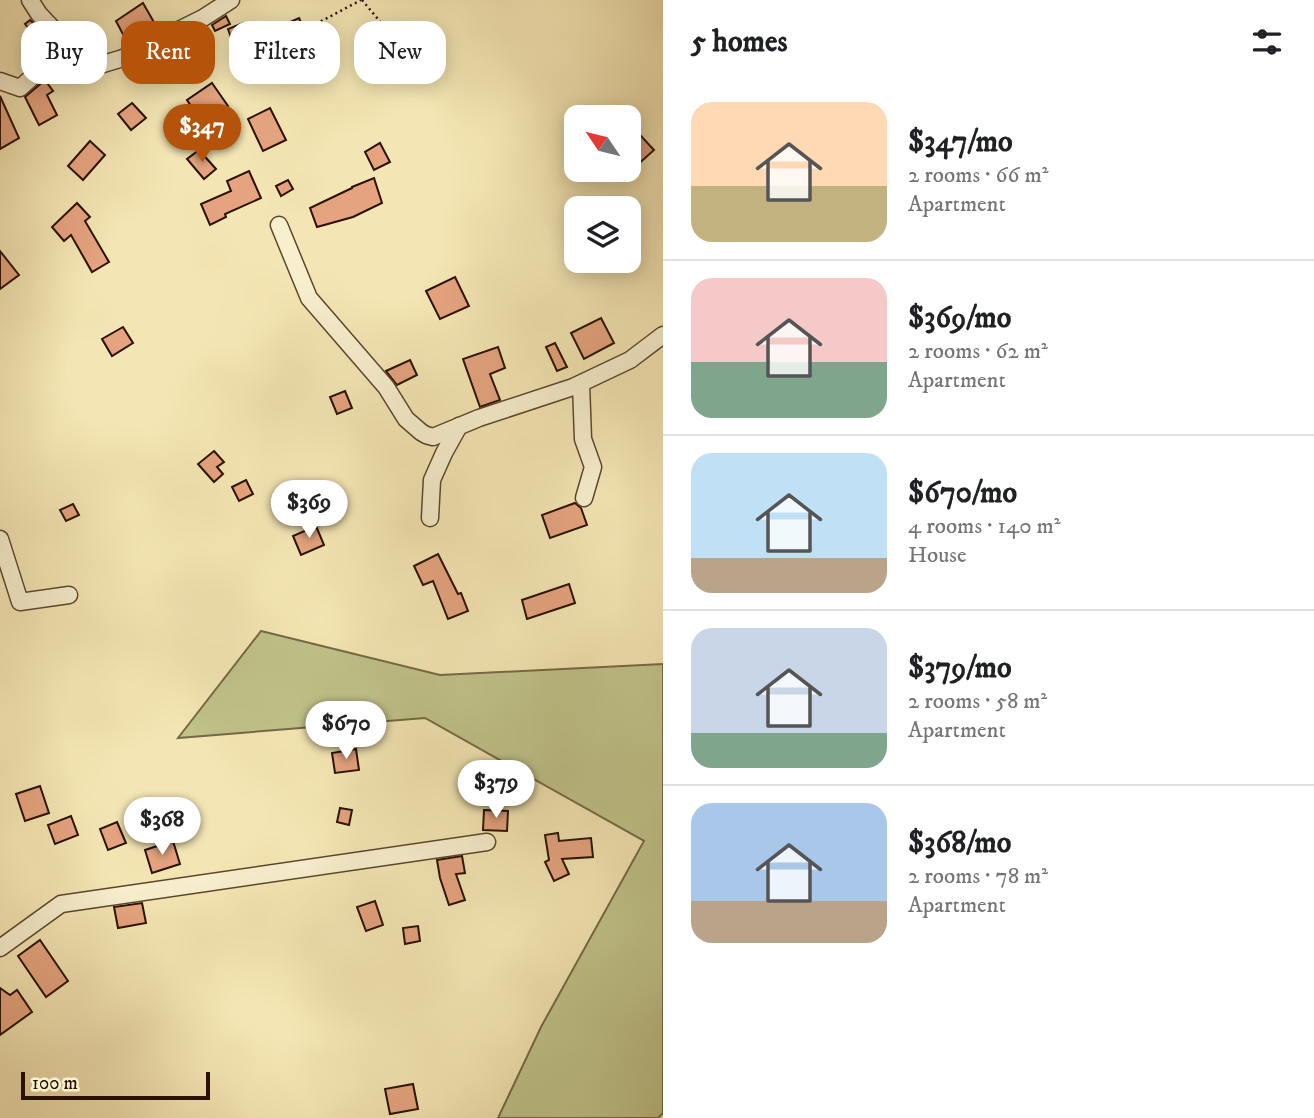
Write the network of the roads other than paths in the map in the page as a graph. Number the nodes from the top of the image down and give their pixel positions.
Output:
1 (30, 0) edge
2 (231, 0) edge
3 (46, 21) edge
4 (107, 63) edge
5 (0, 81) edge
6 (24, 84) edge
7 (279, 225) dead end
8 (663, 335) edge
9 (581, 384) junction
10 (459, 426) junction
11 (584, 498) dead end
12 (430, 518) dead end
13 (0, 539) edge
14 (69, 595) dead end
15 (486, 842) dead end
16 (0, 948) edge

1 - 3 street
2 - 4 street
5 - 6 street
7 - 10 street
8 - 9 street
9 - 10 street
9 - 11 street
10 - 12 street
13 - 14 street
15 - 16 street

